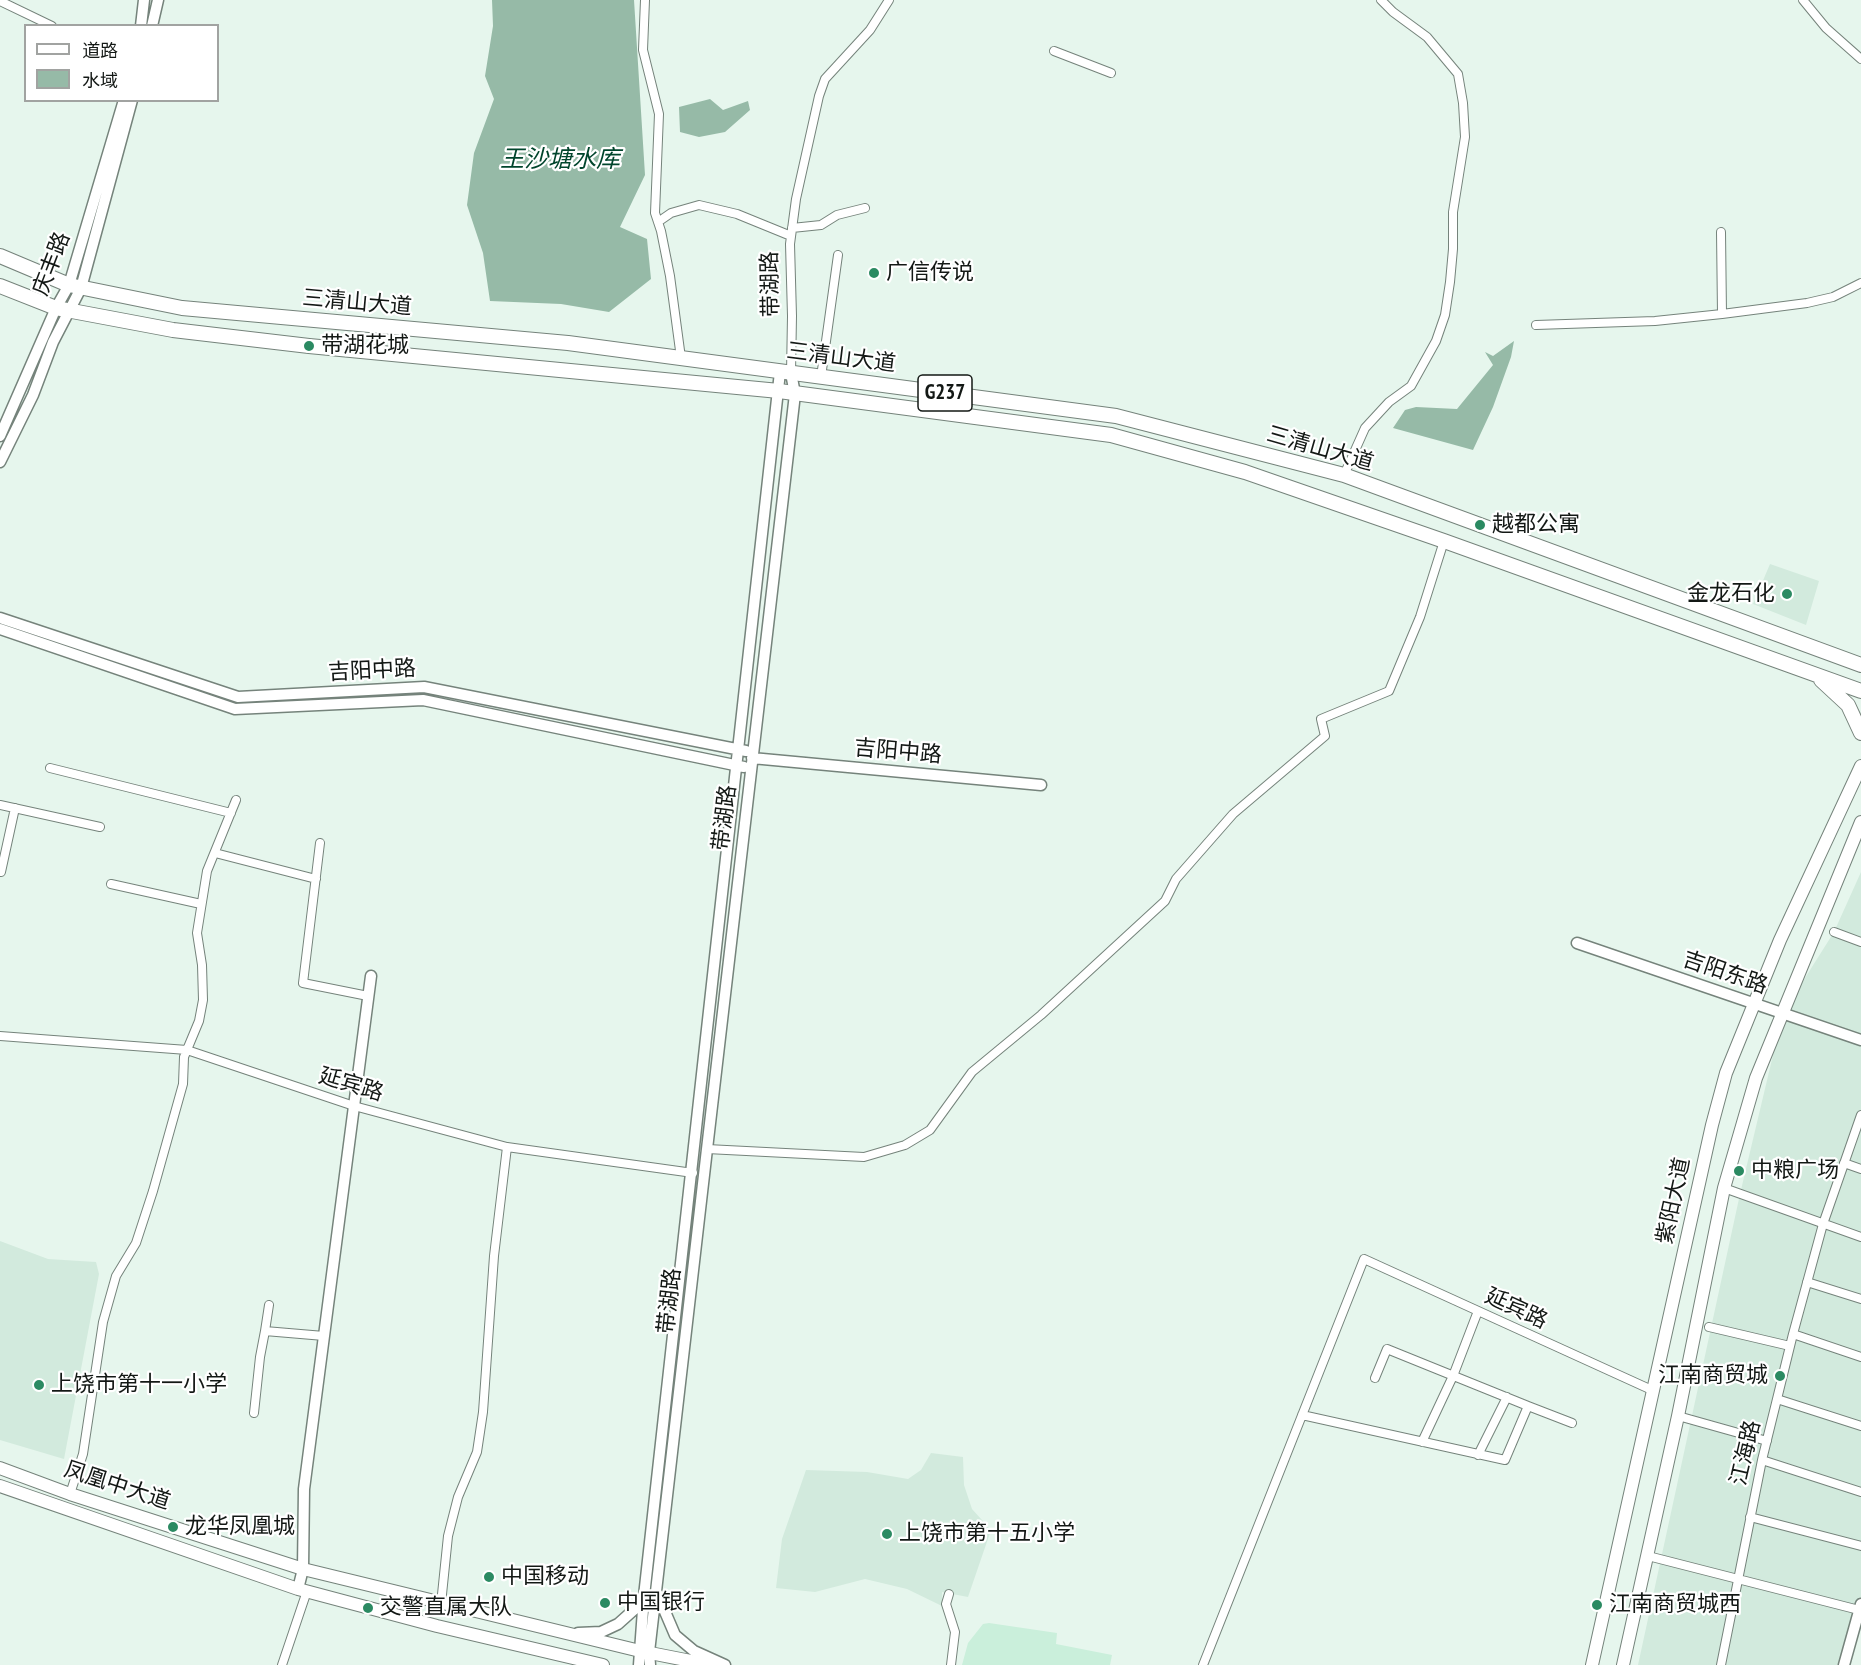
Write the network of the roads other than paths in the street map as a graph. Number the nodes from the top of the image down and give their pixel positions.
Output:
1 (144, 0) edge
2 (158, 0) edge
3 (645, 0) edge
4 (889, 0) edge
5 (1381, 0) edge
6 (1803, 0) edge
7 (0, 1) edge
8 (48, 24) edge
9 (141, 24) edge
10 (152, 24) edge
11 (1054, 51) dead end
12 (1861, 59) edge
13 (1111, 73) dead end
14 (123, 102) edge
15 (131, 102) edge
16 (866, 208) dead end
17 (658, 222) junction
18 (791, 232) junction
19 (1721, 232) dead end
20 (838, 255) dead end
21 (0, 256) edge
22 (1861, 283) edge
23 (0, 286) edge
24 (75, 287) junction
25 (63, 309) junction
26 (1722, 314) junction
27 (1536, 325) dead end
28 (681, 358) junction
29 (786, 372) junction
30 (821, 377) junction
31 (778, 391) junction
32 (795, 394) junction
33 (0, 436) edge
34 (0, 462) edge
35 (1344, 475) junction
36 (1444, 541) junction
37 (0, 618) edge
38 (0, 629) edge
39 (1830, 653) junction
40 (1861, 655) edge
41 (1861, 665) edge
42 (1817, 676) junction
43 (1861, 692) edge
44 (1861, 733) edge
45 (740, 751) junction
46 (751, 759) junction
47 (737, 766) junction
48 (1861, 766) edge
49 (50, 768) dead end
50 (1041, 785) dead end
51 (236, 800) dead end
52 (0, 805) edge
53 (15, 808) junction
54 (231, 813) junction
55 (1861, 822) edge
56 (100, 827) dead end
57 (320, 843) dead end
58 (215, 853) junction
59 (1, 872) edge
60 (316, 879) junction
61 (111, 884) dead end
62 (201, 904) junction
63 (1834, 932) dead end
64 (1861, 942) edge
65 (1577, 943) dead end
66 (371, 976) dead end
67 (368, 996) junction
68 (1753, 1003) junction
69 (1783, 1013) junction
70 (0, 1036) edge
71 (1861, 1040) edge
72 (187, 1050) junction
73 (354, 1106) junction
74 (1861, 1115) edge
75 (507, 1147) junction
76 (707, 1149) junction
77 (1844, 1163) junction
78 (1861, 1169) edge
79 (693, 1173) junction
80 (1724, 1188) junction
81 (1823, 1224) junction
82 (1861, 1238) edge
83 (1807, 1282) junction
84 (1861, 1299) edge
85 (269, 1305) dead end
86 (1478, 1311) junction
87 (1709, 1327) dead end
88 (265, 1331) junction
89 (1793, 1334) junction
90 (324, 1336) junction
91 (1790, 1346) junction
92 (1861, 1356) edge
93 (1453, 1376) junction
94 (1375, 1378) dead end
95 (1654, 1391) junction
96 (1507, 1397) junction
97 (1777, 1399) junction
98 (1528, 1406) junction
99 (254, 1413) dead end
100 (1302, 1415) junction
101 (1678, 1416) junction
102 (1572, 1423) dead end
103 (1861, 1426) edge
104 (1767, 1441) junction
105 (1422, 1443) junction
106 (1478, 1455) junction
107 (1762, 1460) junction
108 (0, 1468) edge
109 (0, 1486) edge
110 (1861, 1492) edge
111 (70, 1494) junction
112 (1750, 1517) junction
113 (1861, 1546) edge
114 (1648, 1556) junction
115 (303, 1569) junction
116 (1737, 1578) junction
117 (303, 1590) junction
118 (657, 1592) junction
119 (948, 1594) dead end
120 (644, 1596) junction
121 (441, 1604) junction
122 (1860, 1607) edge
123 (567, 1634) junction
124 (647, 1656) edge
125 (597, 1664) edge
126 (282, 1665) edge
127 (639, 1665) edge
128 (711, 1665) edge
129 (725, 1665) edge
130 (951, 1665) edge
131 (1203, 1665) edge
132 (1592, 1665) edge
133 (1623, 1665) edge
134 (1721, 1665) edge
135 (1844, 1665) edge

1 - 9 main road
2 - 10 main road
3 - 17 street
4 - 18 street, 带湖路
5 - 35 street
6 - 12 street
7 - 8 street
11 - 13 street
14 - 24 main road, 庆丰路
15 - 24 main road
16 - 18 street
17 - 18 street
17 - 28 street
18 - 29 street, 带湖路
19 - 26 street
20 - 30 street
21 - 24 highway, 三清山大道 / G237
22 - 26 street
23 - 25 highway, 三清山大道 / G237
24 - 25 main road
24 - 28 highway, 三清山大道 / G237
25 - 31 highway, 三清山大道 / G237
25 - 33 main road, 庆丰路
25 - 34 main road
26 - 27 street
28 - 29 highway, 三清山大道 / G237
29 - 30 highway, 三清山大道 / G237
29 - 31 main road, 带湖路
29 - 32 main road, 带湖路
30 - 35 highway, 三清山大道 / G237
31 - 32 highway, 三清山大道 / G237
31 - 45 main road, 带湖路
32 - 36 highway, 三清山大道 / G237
32 - 46 main road, 带湖路
35 - 39 highway, 三清山大道 / G237
36 - 42 highway, 三清山大道 / G237
36 - 76 street
37 - 45 main road, 吉阳中路
38 - 47 main road, 吉阳中路
39 - 40 highway
39 - 41 highway, 三清山大道 / G237
42 - 43 highway, 三清山大道 / G237
42 - 44 highway
45 - 46 main road, 吉阳中路
45 - 47 main road, 带湖路
46 - 47 main road, 吉阳中路
46 - 50 main road, 吉阳中路
46 - 76 main road, 带湖路
47 - 79 main road, 带湖路
48 - 68 main road, 紫阳大道
49 - 54 street
51 - 54 street
52 - 53 street
53 - 56 street
53 - 59 street
54 - 58 street
55 - 69 main road, 紫阳大道
57 - 60 street
58 - 60 street
58 - 62 street
60 - 67 street
61 - 62 street
62 - 72 street
63 - 64 street
65 - 68 main road, 吉阳东路
66 - 67 main road
67 - 73 main road
68 - 69 main road, 吉阳东路
68 - 95 main road, 紫阳大道
69 - 71 main road, 吉阳东路
69 - 80 main road, 紫阳大道
70 - 72 street, 延宾路
72 - 73 street, 延宾路
72 - 111 street
73 - 75 street, 延宾路
73 - 90 main road
74 - 77 street, 江海路
75 - 79 street, 延宾路
75 - 121 street
76 - 118 main road, 带湖路
77 - 78 street
77 - 81 street, 江海路
79 - 120 main road, 带湖路
80 - 81 street
80 - 101 main road, 紫阳大道
81 - 82 street
81 - 83 street, 江海路
83 - 84 street
83 - 89 street, 江海路
85 - 88 street
86 - 93 street
86 - 95 street, 延宾路
86 - 100 street, 延宾路
87 - 91 street
88 - 90 street
88 - 99 street
89 - 91 street, 江海路
89 - 92 street
90 - 115 main road
91 - 97 street, 江海路
93 - 94 street
93 - 96 street
93 - 105 street
95 - 132 main road, 紫阳大道
96 - 98 street
96 - 106 street
97 - 103 street
97 - 104 street, 江海路
98 - 102 street
98 - 106 street
100 - 105 street
100 - 131 street
101 - 104 street
101 - 114 main road, 紫阳大道
104 - 107 street, 江海路
105 - 106 street
107 - 110 street
107 - 112 street, 江海路
108 - 111 main road, 凤凰中大道
109 - 117 main road, 凤凰中大道
111 - 115 main road, 凤凰中大道
112 - 113 street
112 - 116 street, 江海路
114 - 116 street
114 - 133 main road, 紫阳大道
115 - 117 main road
115 - 121 main road, 凤凰中大道
116 - 122 street
116 - 134 street, 江海路
117 - 125 main road, 凤凰中大道
117 - 126 street
118 - 124 main road, 带湖路
118 - 129 main road
119 - 130 street
120 - 123 main road
120 - 124 main road, 带湖路
121 - 123 main road, 凤凰中大道
122 - 135 main road
123 - 124 main road, 凤凰中大道
124 - 127 main road, 带湖路
124 - 128 main road, 凤凰中大道

